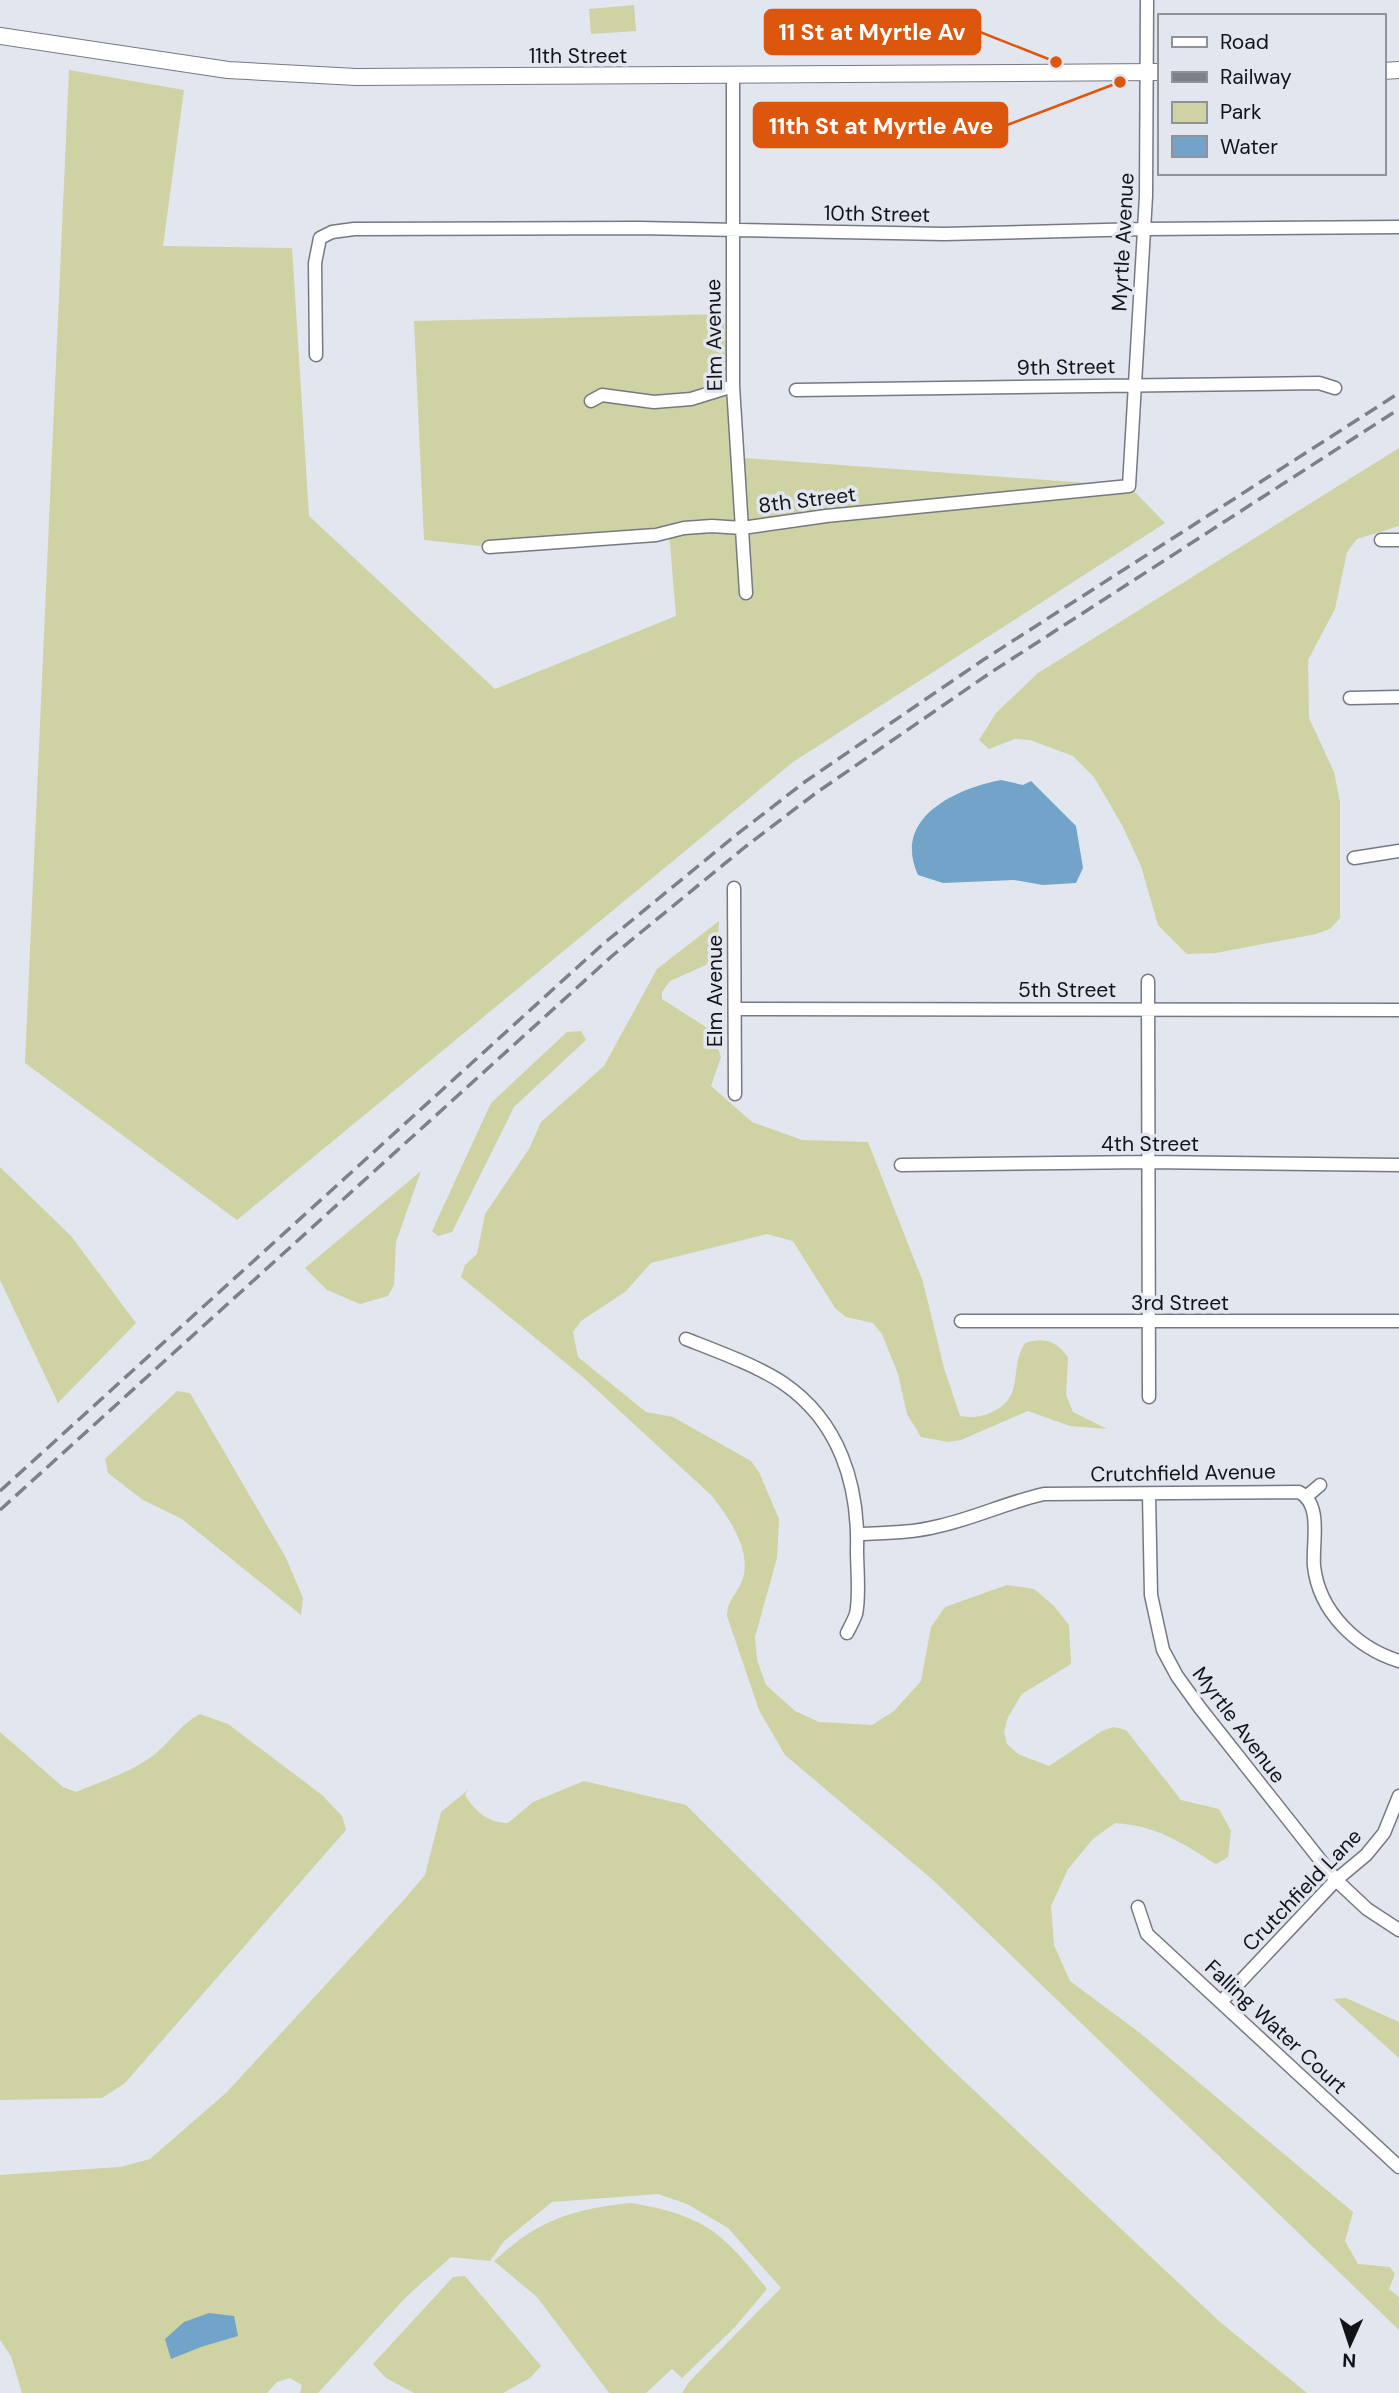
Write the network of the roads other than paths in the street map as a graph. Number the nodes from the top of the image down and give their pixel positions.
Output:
1 (1147, 0) edge
2 (0, 36) edge
3 (1153, 72) edge
4 (733, 75) junction
5 (1399, 227) edge
6 (733, 229) junction
7 (1144, 229) junction
8 (316, 355) dead end
9 (733, 386) junction
10 (1135, 386) junction
11 (1335, 387) dead end
12 (796, 390) dead end
13 (591, 401) dead end
14 (1129, 486) joint
15 (742, 528) junction
16 (1381, 540) dead end
17 (1399, 540) edge
18 (489, 547) dead end
19 (746, 593) dead end
20 (1399, 697) edge
21 (1350, 698) dead end
22 (1399, 851) edge
23 (1354, 858) dead end
24 (734, 888) dead end
25 (1148, 981) dead end
26 (734, 1009) junction
27 (1146, 1009) junction
28 (1399, 1010) edge
29 (735, 1094) dead end
30 (1147, 1163) junction
31 (901, 1165) dead end
32 (1399, 1165) edge
33 (961, 1321) dead end
34 (1399, 1321) edge
35 (1148, 1322) junction
36 (686, 1339) dead end
37 (1149, 1397) dead end
38 (1320, 1485) dead end
39 (1150, 1494) junction
40 (1307, 1496) junction
41 (858, 1534) junction
42 (848, 1633) dead end
43 (1399, 1661) edge
44 (1399, 1796) edge
45 (1336, 1880) junction
46 (1138, 1908) dead end
47 (1399, 1930) edge
48 (1221, 2002) junction
49 (1399, 2167) edge

1 - 3 street, Myrtle Avenue
2 - 4 main road, 11th Street
3 - 4 main road, 11th Street
3 - 7 street, Myrtle Avenue
4 - 6 street, Elm Avenue
5 - 7 street, 10th Street
6 - 7 street, 10th Street
6 - 8 street, 10th Street
6 - 9 street, Elm Avenue
7 - 10 street, Myrtle Avenue
9 - 13 street
9 - 15 street, Elm Avenue
10 - 11 street, 9th Street
10 - 12 street, 9th Street
10 - 14 street, Myrtle Avenue
14 - 15 street, 8th Street
15 - 18 street, 8th Street
15 - 19 street, Elm Avenue
16 - 17 street
20 - 21 street
22 - 23 street
24 - 26 street, Elm Avenue
25 - 27 street
26 - 27 street, 5th Street
26 - 29 street, Elm Avenue
27 - 28 street, 5th Street
27 - 30 street
30 - 31 street, 4th Street
30 - 32 street, 4th Street
30 - 35 street
33 - 35 street, 3rd Street
34 - 35 street, 3rd Street
35 - 37 street
36 - 41 street
38 - 40 street
39 - 40 street, Crutchfield Avenue
39 - 41 street, Crutchfield Avenue
39 - 45 street, Myrtle Avenue
40 - 43 street
41 - 42 street
44 - 45 street, Crutchfield Lane
45 - 47 street, Myrtle Avenue
45 - 48 street, Crutchfield Lane
46 - 48 street, Falling Water Court
48 - 49 street, Falling Water Court

